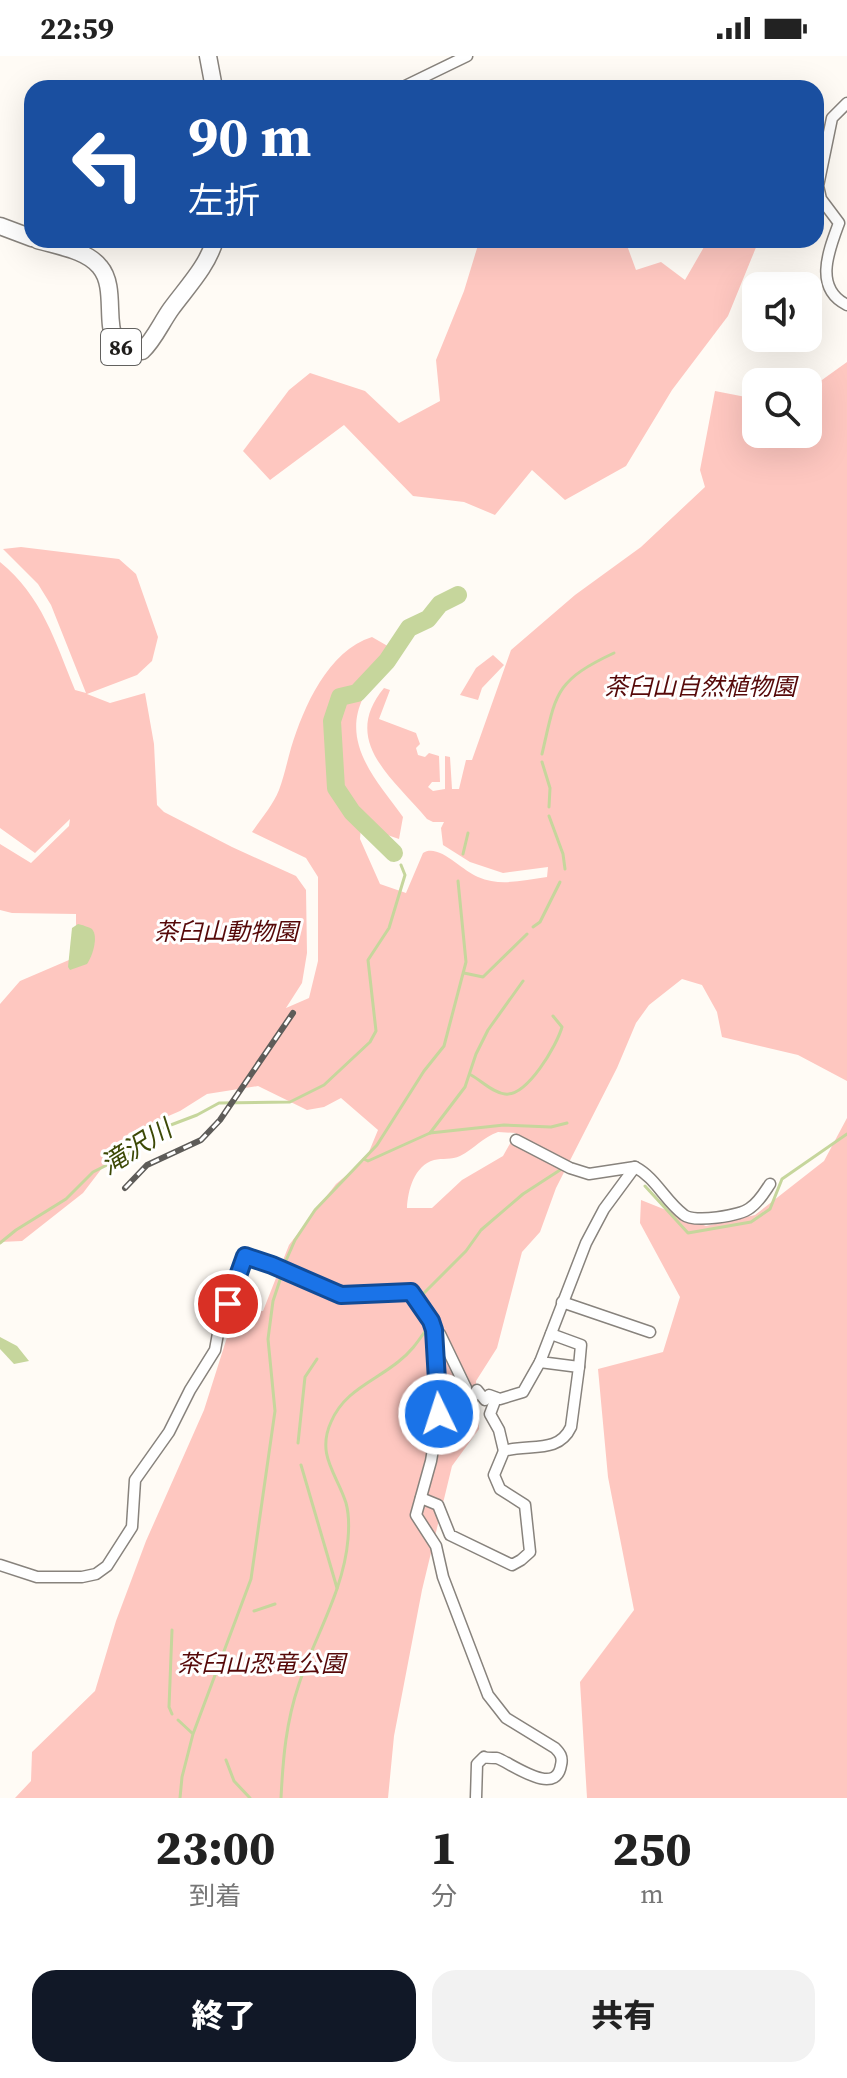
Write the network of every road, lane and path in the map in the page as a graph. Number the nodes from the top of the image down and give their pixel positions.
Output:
1 (208, 56) edge
2 (467, 56) edge
3 (212, 80) edge
4 (418, 80) edge
5 (847, 103) edge
6 (824, 157) edge
7 (824, 203) edge
8 (0, 226) edge
9 (24, 235) edge
10 (60, 248) edge
11 (212, 248) edge
12 (847, 305) edge
13 (516, 1140) dead end
14 (635, 1167) junction
15 (770, 1184) dead end
16 (562, 1302) junction
17 (434, 1330) junction
18 (650, 1332) dead end
19 (551, 1334) junction
20 (540, 1362) junction
21 (579, 1367) junction
22 (496, 1398) junction
23 (504, 1451) junction
24 (421, 1498) junction
25 (0, 1565) edge
26 (476, 1798) edge

1 - 3 main road
2 - 4 street
5 - 6 street
7 - 12 street
8 - 9 main road, 86
10 - 11 main road, 86
13 - 14 street
14 - 15 street
14 - 16 street
16 - 18 street
16 - 19 street
17 - 22 street
17 - 24 street
17 - 25 street
19 - 20 street
19 - 21 street
20 - 21 street
20 - 22 street
21 - 23 street
22 - 23 street
23 - 24 street
24 - 26 street

